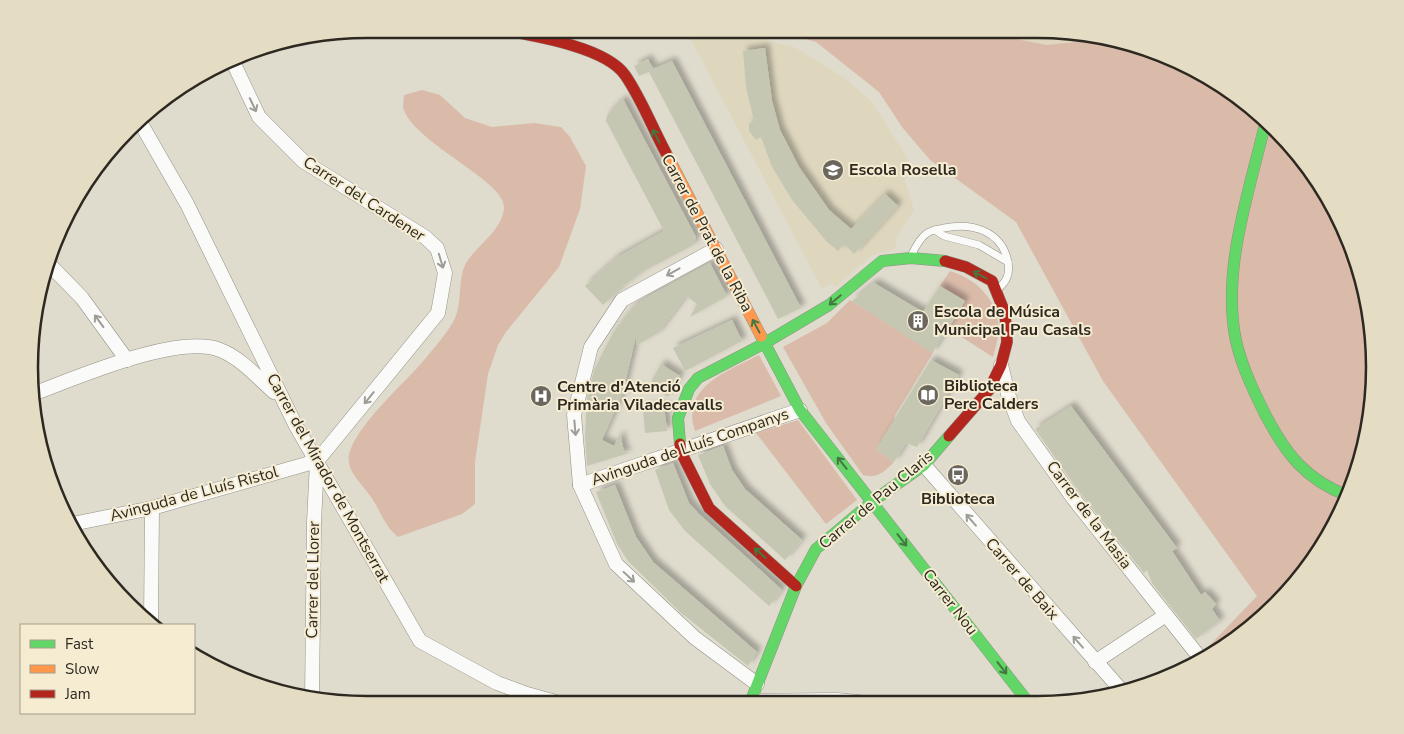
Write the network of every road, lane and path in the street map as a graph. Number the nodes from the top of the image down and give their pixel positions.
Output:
1 (540, 38) edge
2 (235, 66) edge
3 (142, 126) edge
4 (1264, 128) edge
5 (935, 230) junction
6 (716, 249) junction
7 (911, 258) junction
8 (1008, 262) junction
9 (53, 268) edge
10 (996, 291) junction
11 (766, 343) junction
12 (127, 360) junction
13 (1000, 365) junction
14 (38, 392) edge
15 (280, 398) junction
16 (800, 410) junction
17 (680, 452) junction
18 (317, 461) junction
19 (924, 465) junction
20 (580, 485) junction
21 (1341, 493) edge
22 (873, 501) junction
23 (152, 508) junction
24 (77, 523) edge
25 (796, 586) junction
26 (1166, 615) junction
27 (151, 616) edge
28 (1197, 654) dead end
29 (1096, 662) junction
30 (757, 684) junction
31 (1117, 686) edge
32 (312, 692) edge
33 (534, 696) edge
34 (752, 696) edge
35 (1023, 696) edge

6 -> 1 street, Carrer de Prat de la Riba
2 -> 18 street, Carrer del Cardener
3 - 15 street, Carrer del Mirador de Montserrat
4 - 21 street
5 - 7 lane
5 - 8 lane
5 - 8 lane
11 -> 6 street, Carrer de Prat de la Riba
6 -> 20 street
10 -> 7 street
7 -> 11 street
8 - 10 lane
12 -> 9 street
10 - 13 street, Carrer de Pau Claris
11 - 16 street, Carrer de Prat de la Riba
11 - 17 street
12 - 14 street
12 - 15 street
13 - 19 street, Carrer de Pau Claris
13 - 26 street, Carrer de la Masia
15 - 18 street, Carrer del Mirador de Montserrat
16 - 17 street, Avinguda de Lluís Companys
22 -> 16 street, Carrer de Prat de la Riba
17 - 20 street, Avinguda de Lluís Companys
25 -> 17 street
18 - 23 street, Avinguda de Lluís Ristol
18 - 32 street, Carrer del Llorer
18 - 33 street, Carrer del Mirador de Montserrat
19 - 22 street, Carrer de Pau Claris
29 -> 19 street, Carrer de Baix
20 -> 30 street
22 - 25 street, Carrer de Pau Claris
22 -> 35 street, Carrer Nou
23 - 24 street, Avinguda de Lluís Ristol
23 - 27 street
25 - 30 street, Carrer de Pau Claris
26 - 28 street, Carrer de la Masia
26 - 29 street
29 - 31 street, Carrer de Baix
30 - 34 street, Carrer de Pau Claris

